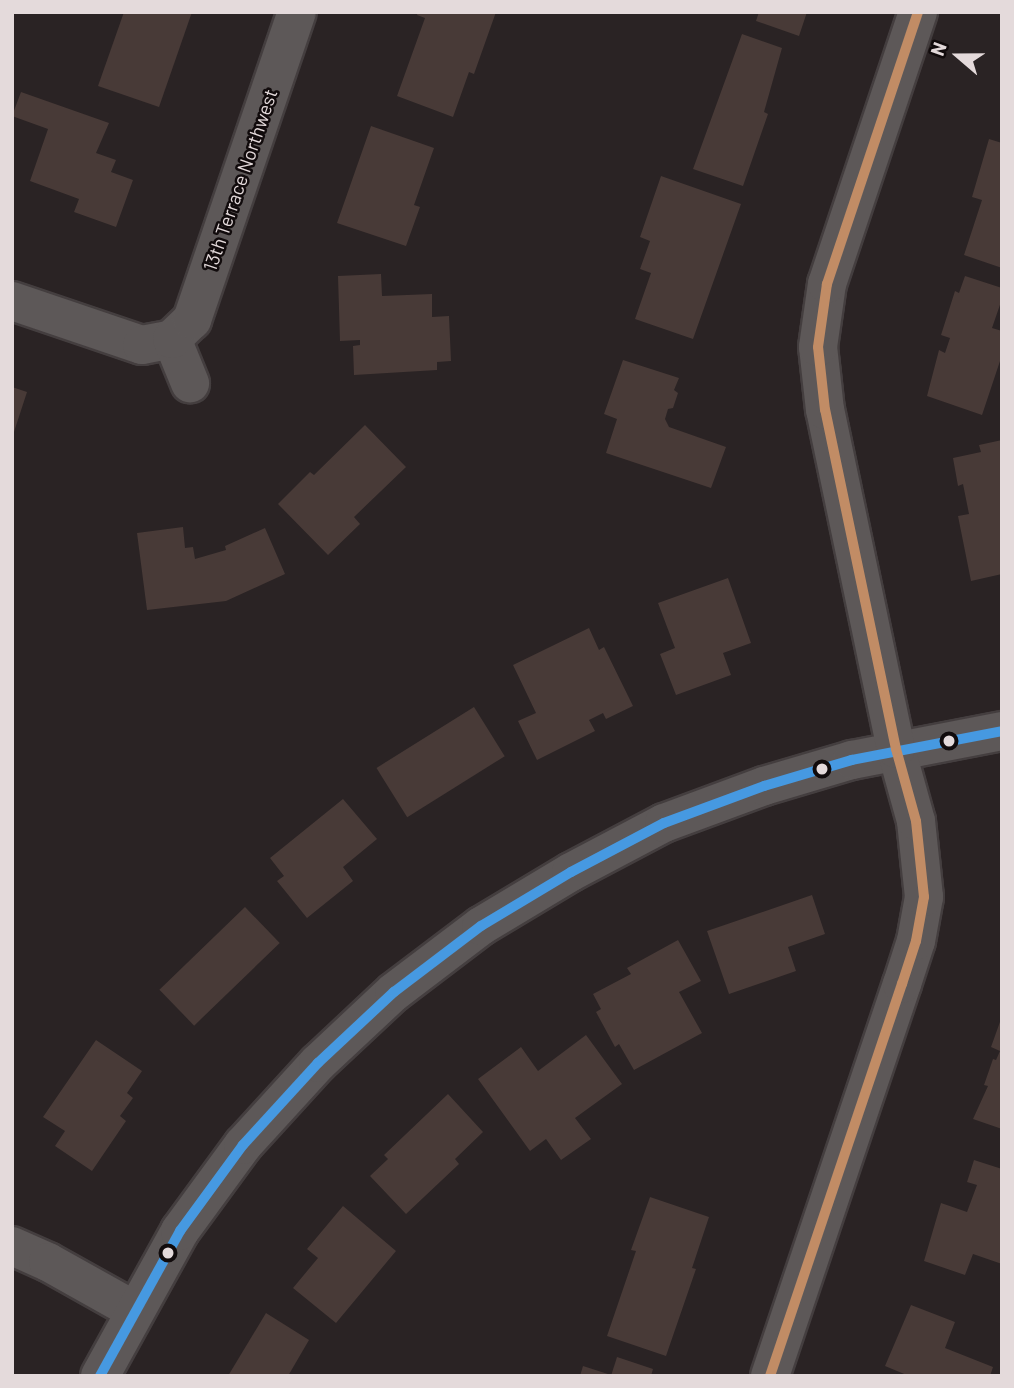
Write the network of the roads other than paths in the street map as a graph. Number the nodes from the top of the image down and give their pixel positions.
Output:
1 (297, 12) edge
2 (918, 12) edge
3 (12, 301) edge
4 (172, 340) junction
5 (190, 383) dead end
6 (1002, 731) edge
7 (896, 749) junction
8 (12, 1246) edge
9 (134, 1310) junction
10 (100, 1376) edge
11 (770, 1376) edge

1 - 4 street, 13th Terrace Northwest
2 - 7 street
3 - 4 street
4 - 5 street
6 - 7 street
7 - 9 street
7 - 11 street
8 - 9 street
9 - 10 street

